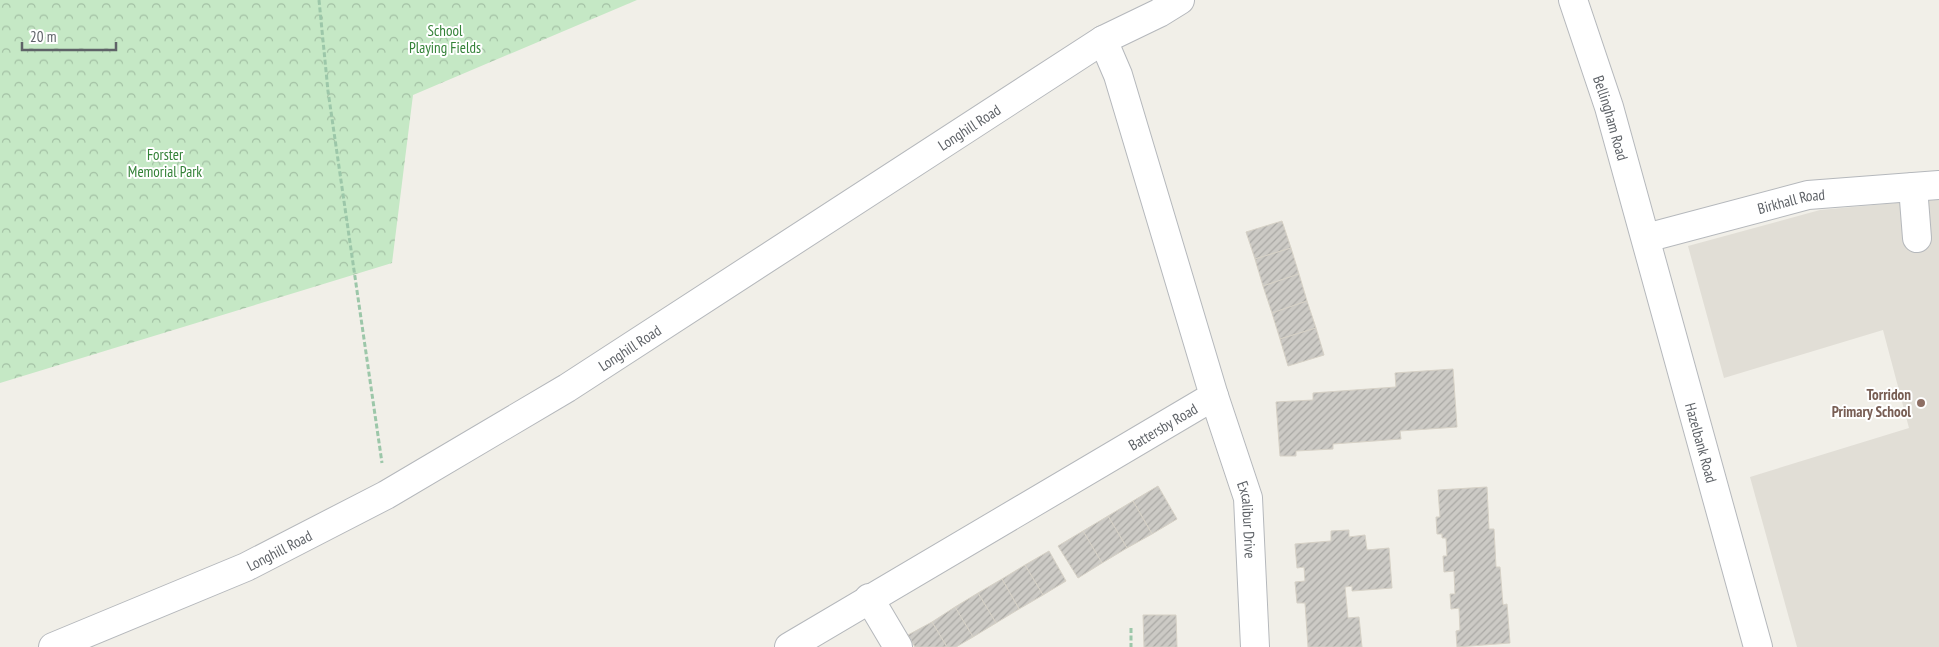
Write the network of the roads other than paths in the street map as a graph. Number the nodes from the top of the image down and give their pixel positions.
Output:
1 (1180, 0) edge
2 (1573, 0) edge
3 (1103, 40) junction
4 (1926, 186) edge
5 (1646, 238) junction
6 (1917, 238) dead end
7 (1214, 396) junction
8 (869, 598) junction
9 (53, 647) edge
10 (789, 647) edge
11 (898, 647) edge
12 (1255, 647) edge
13 (1758, 647) edge

1 - 3 street, Longhill Road
2 - 5 street, Bellingham Road
3 - 7 street, Battersby Road
3 - 9 street, Longhill Road
4 - 5 street, Birkhall Road
4 - 6 street
5 - 13 street, Hazelbank Road
7 - 8 street, Battersby Road
7 - 12 street, Excalibur Drive
8 - 10 street, Battersby Road
8 - 11 street

